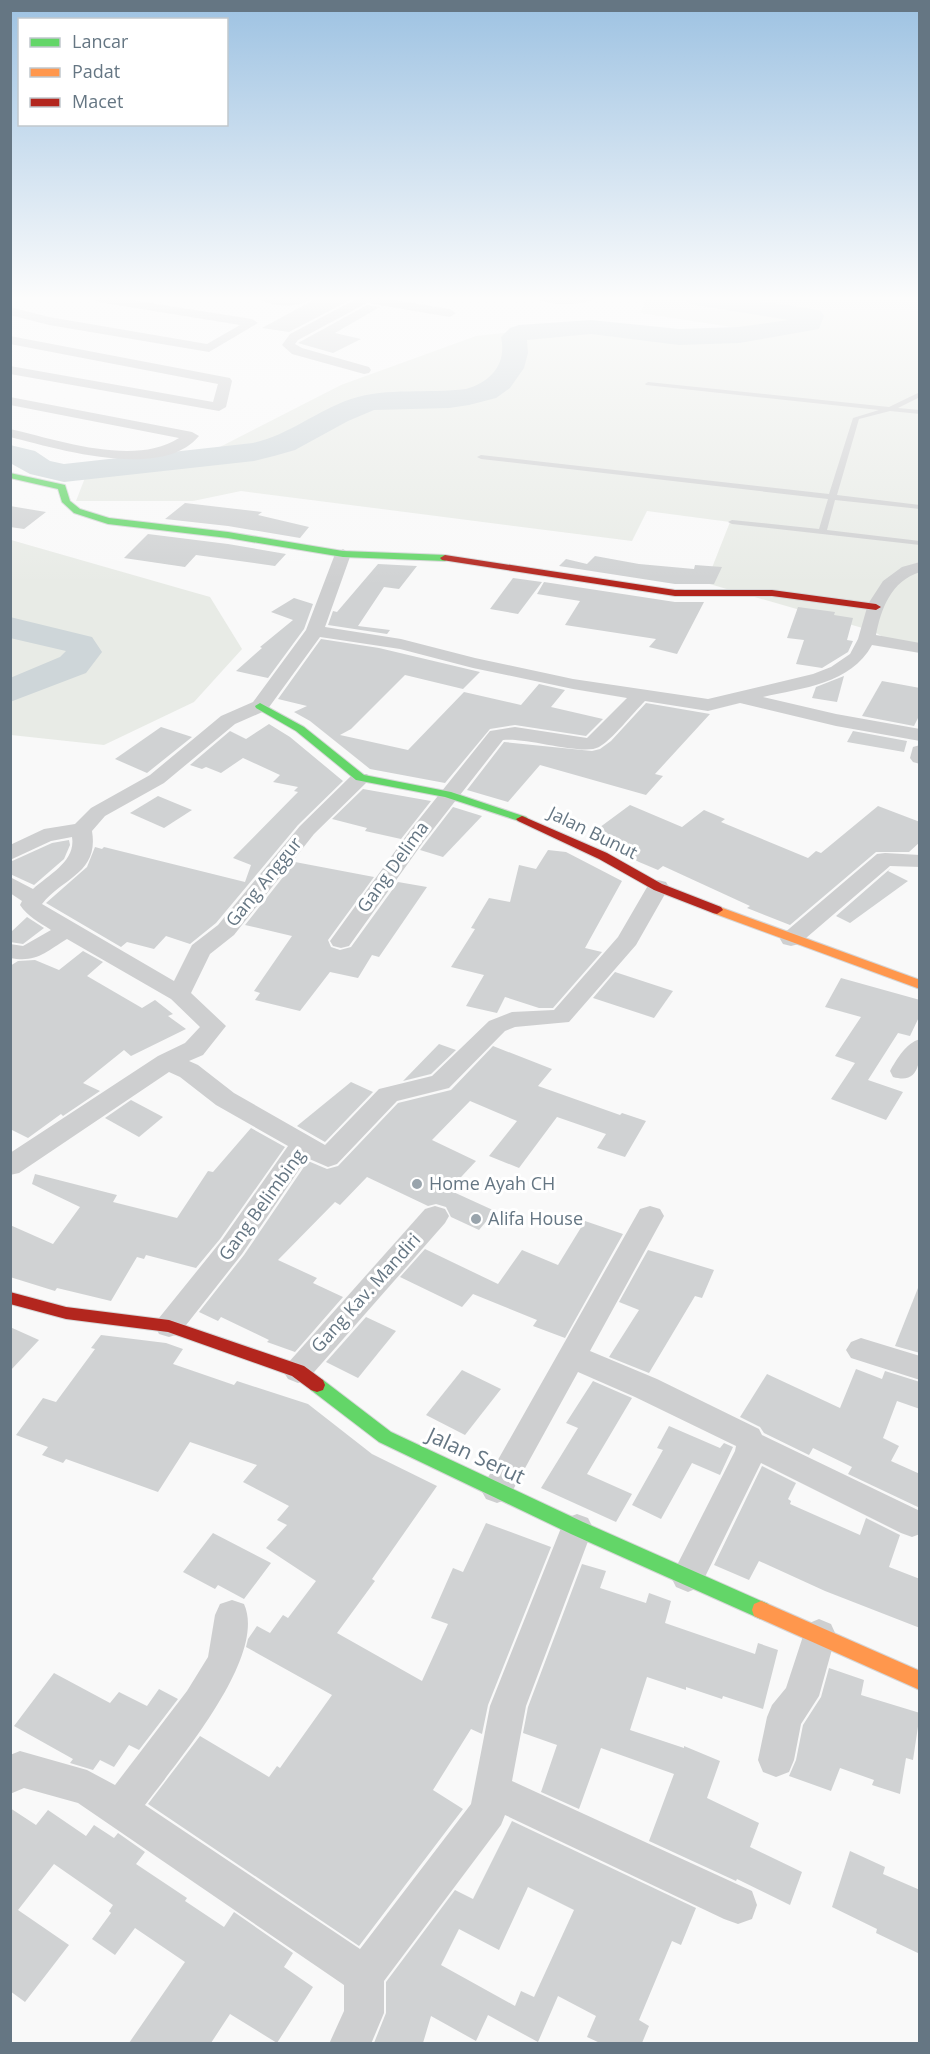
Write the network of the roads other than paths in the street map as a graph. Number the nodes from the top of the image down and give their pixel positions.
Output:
1 (145, 394) edge
2 (222, 394) edge
3 (743, 394) edge
4 (920, 394) edge
5 (10, 401) edge
6 (890, 409) junction
7 (920, 412) edge
8 (10, 433) edge
9 (481, 456) dead end
10 (10, 475) edge
11 (834, 497) junction
12 (920, 507) edge
13 (732, 522) dead end
14 (822, 532) junction
15 (920, 543) edge
16 (343, 554) junction
17 (920, 567) edge
18 (876, 607) junction
19 (315, 631) junction
20 (867, 639) junction
21 (920, 648) edge
22 (641, 694) junction
23 (741, 698) junction
24 (260, 706) junction
25 (920, 735) edge
26 (920, 751) edge
27 (920, 758) edge
28 (360, 777) junction
29 (447, 794) junction
30 (81, 830) junction
31 (10, 854) edge
32 (920, 861) edge
33 (10, 883) edge
34 (658, 886) junction
35 (34, 899) junction
36 (68, 929) junction
37 (791, 939) junction
38 (341, 941) dead end
39 (10, 951) edge
40 (920, 985) edge
41 (179, 994) junction
42 (920, 1047) edge
43 (167, 1062) junction
44 (902, 1071) dead end
45 (303, 1144) junction
46 (10, 1166) edge
47 (435, 1216) dead end
48 (650, 1216) dead end
49 (10, 1299) edge
50 (169, 1326) junction
51 (861, 1350) dead end
52 (572, 1356) junction
53 (920, 1368) edge
54 (298, 1371) junction
55 (752, 1444) junction
56 (497, 1490) junction
57 (912, 1523) dead end
58 (578, 1528) junction
59 (688, 1577) junction
60 (232, 1615) dead end
61 (819, 1635) junction
62 (920, 1681) edge
63 (776, 1760) dead end
64 (10, 1776) edge
65 (492, 1790) junction
66 (119, 1810) junction
67 (738, 1905) dead end
68 (364, 1975) junction
69 (349, 2043) edge

1 - 2 street
3 - 6 lane
4 - 6 lane
5 - 8 street
6 - 7 lane
6 - 11 lane
9 - 11 lane
10 - 16 street
11 - 12 lane
11 - 14 lane
13 - 14 lane
14 - 15 lane
16 - 18 street
16 - 19 street
17 - 18 street
18 - 20 street
19 - 22 street
19 - 24 street
20 - 21 street
20 - 23 street
22 - 23 street
22 - 29 street, Gang Delima
23 - 25 street
24 - 28 street, Jalan Bunut
24 - 30 street
26 - 27 street
28 - 29 street, Jalan Bunut
28 - 41 street, Gang Anggur
29 - 34 street, Jalan Bunut
29 - 38 street, Gang Delima
30 - 31 street
30 - 35 street
32 - 37 street
33 - 35 street
34 - 37 street, Jalan Bunut
34 - 45 street, Gang Belimbing
35 - 36 street
36 - 39 street
36 - 41 street
37 - 40 street, Jalan Bunut
41 - 43 street
42 - 44 street
43 - 45 street
43 - 46 street
45 - 50 street, Gang Belimbing
47 - 54 street, Gang Kav. Mandiri
48 - 52 street
49 - 50 street, Jalan Serut
50 - 54 street, Jalan Serut
51 - 53 street
52 - 55 street
52 - 56 street
54 - 56 street, Jalan Serut
55 - 57 street
55 - 59 street
56 - 58 street, Jalan Serut
58 - 59 street, Jalan Serut
58 - 65 street
59 - 61 street, Jalan Serut
60 - 66 street
61 - 62 street, Jalan Serut
61 - 63 street
64 - 66 street
65 - 67 street
65 - 68 street
66 - 68 street
68 - 69 street

